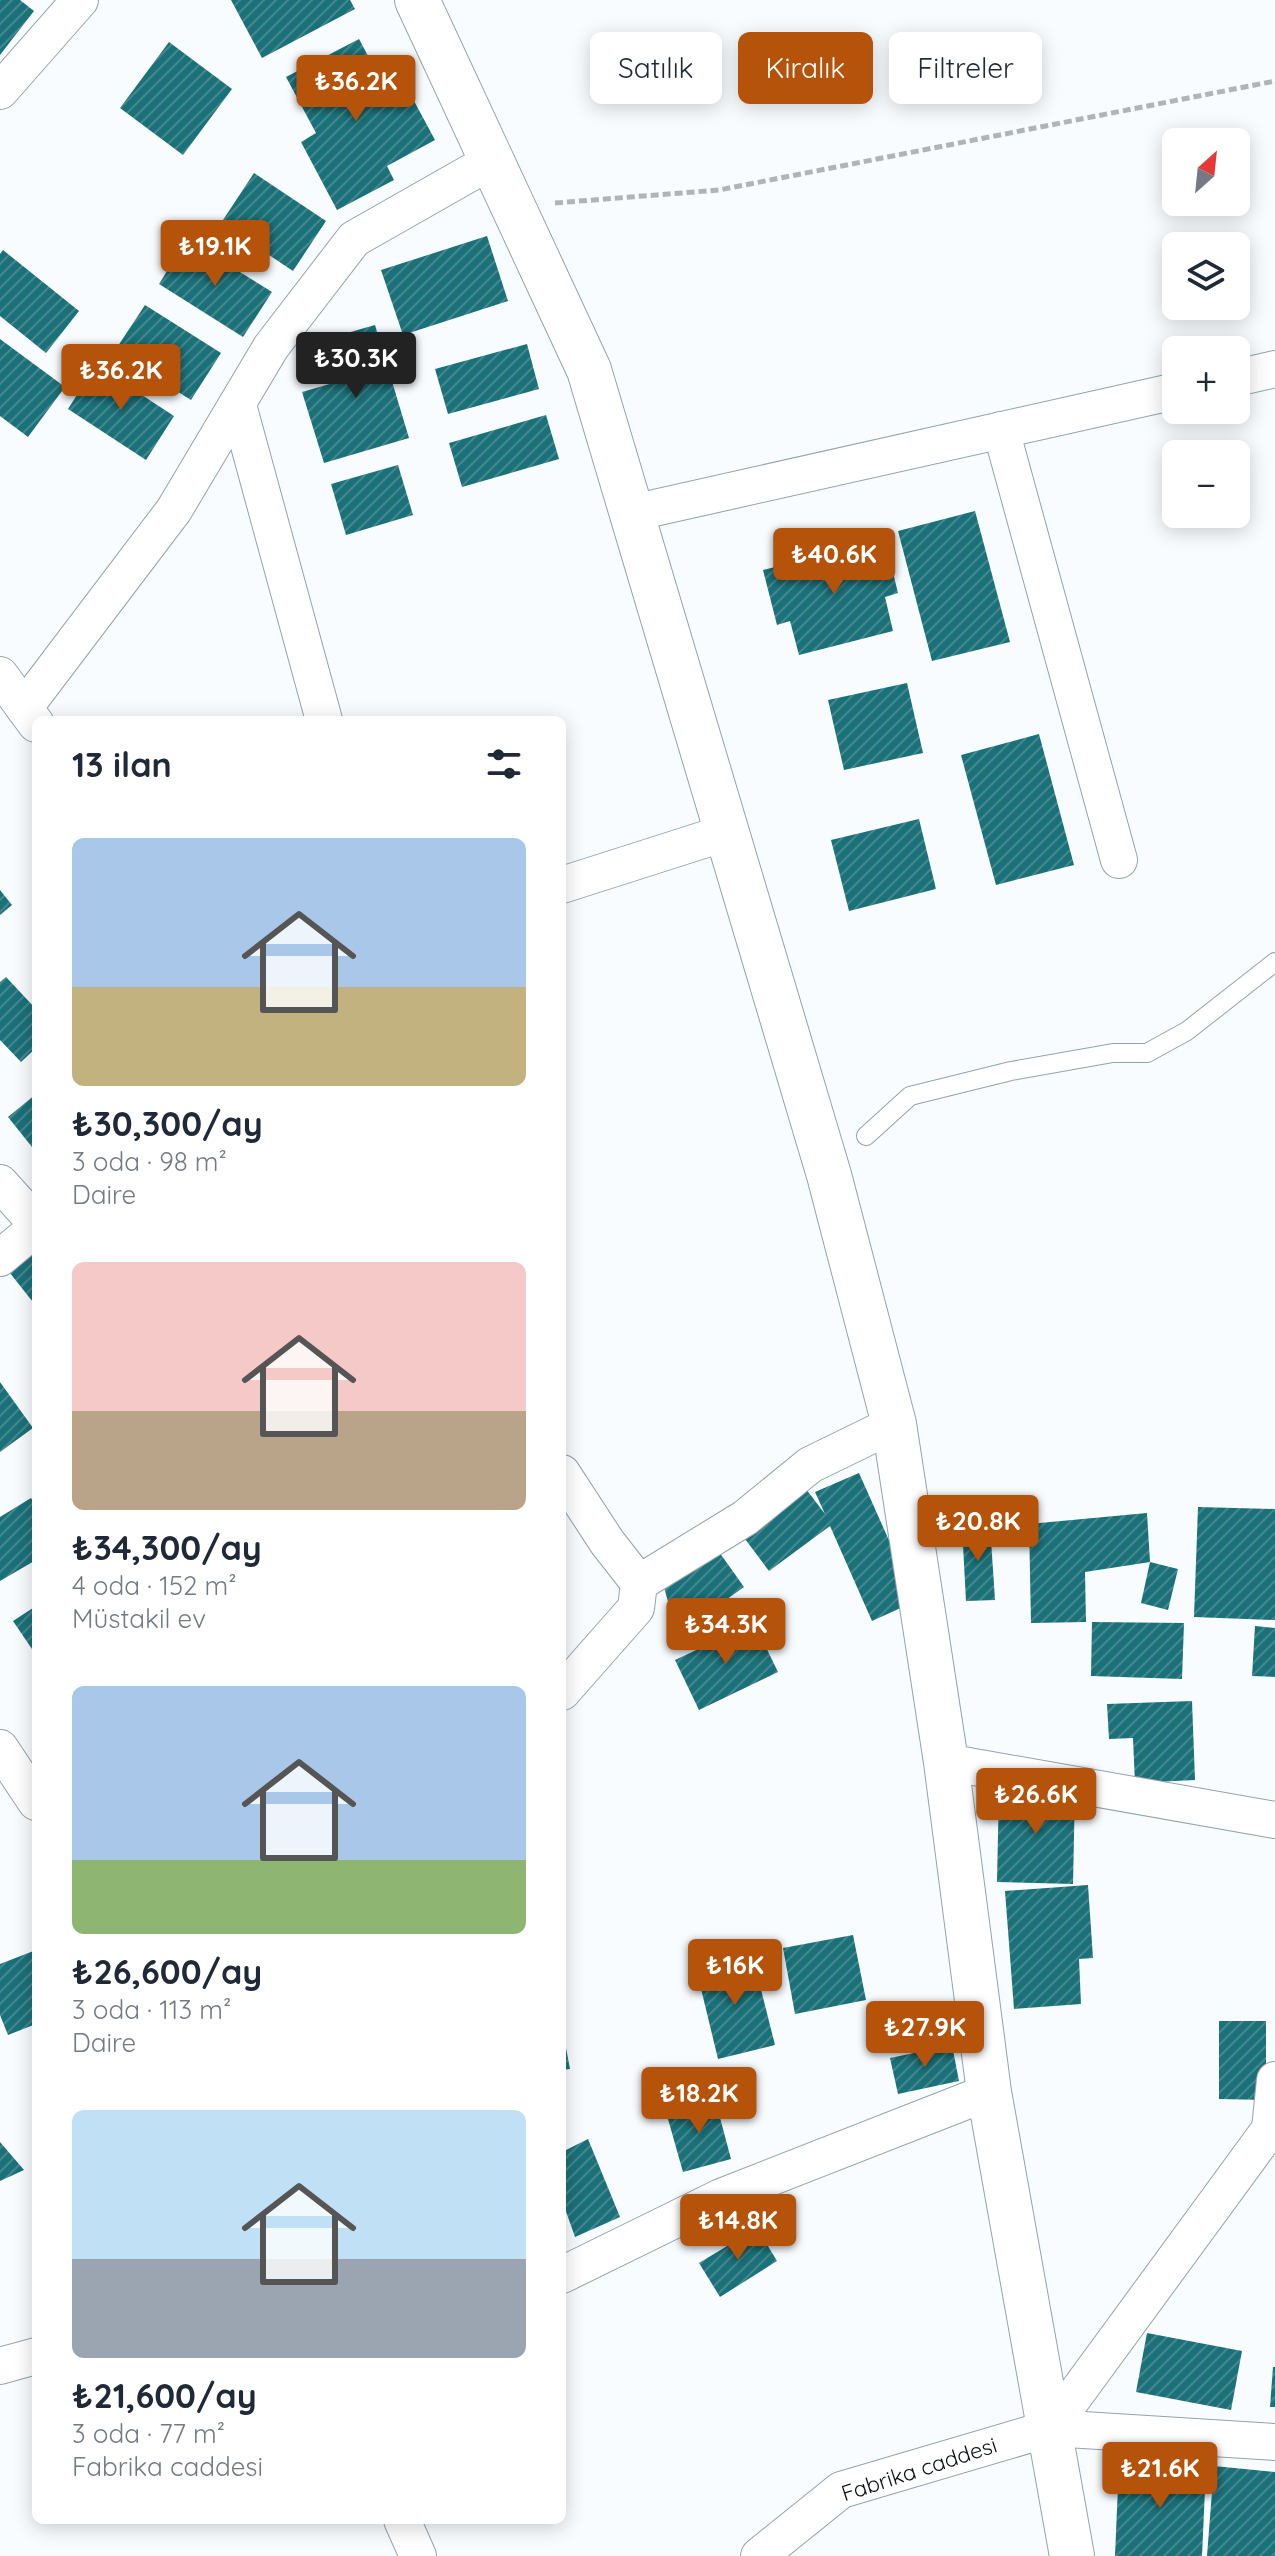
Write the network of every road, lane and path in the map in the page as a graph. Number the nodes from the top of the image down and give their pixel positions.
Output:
1 (80, 0) edge
2 (417, 0) edge
3 (1275, 81) edge
4 (0, 91) edge
5 (493, 160) junction
6 (514, 207) junction
7 (1275, 369) edge
8 (1250, 375) edge
9 (1162, 394) edge
10 (238, 405) junction
11 (1001, 430) junction
12 (632, 513) junction
13 (0, 675) edge
14 (30, 716) edge
15 (323, 716) edge
16 (728, 832) junction
17 (1119, 860) dead end
18 (566, 884) edge
19 (1275, 962) edge
20 (866, 1136) dead end
21 (0, 1183) edge
22 (32, 1221) edge
23 (32, 1230) edge
24 (0, 1258) edge
25 (894, 1424) junction
26 (566, 1479) edge
27 (639, 1583) junction
28 (566, 1687) edge
29 (3, 1760) edge
30 (946, 1762) junction
31 (32, 1797) edge
32 (1275, 1820) edge
33 (1275, 2080) edge
34 (989, 2092) junction
35 (566, 2273) edge
36 (32, 2357) edge
37 (0, 2366) edge
38 (1051, 2428) junction
39 (1275, 2442) edge
40 (404, 2524) edge
41 (418, 2556) edge
42 (759, 2556) edge
43 (1072, 2556) edge

1 - 4 street
2 - 5 street
3 - 6 path
5 - 6 street
5 - 10 street
6 - 12 street
7 - 8 street
9 - 11 street
10 - 14 street
10 - 15 street
11 - 12 street
11 - 17 street
12 - 16 street
13 - 14 street
16 - 18 street
16 - 25 street
19 - 20 lane
21 - 22 street
23 - 24 street
25 - 27 street
25 - 30 street
26 - 27 street
27 - 28 street
29 - 31 street
30 - 32 street
30 - 34 street
33 - 38 street
34 - 35 street
34 - 38 street
36 - 37 street
38 - 39 street
38 - 42 street, Fabrika caddesi
38 - 43 street
40 - 41 street

